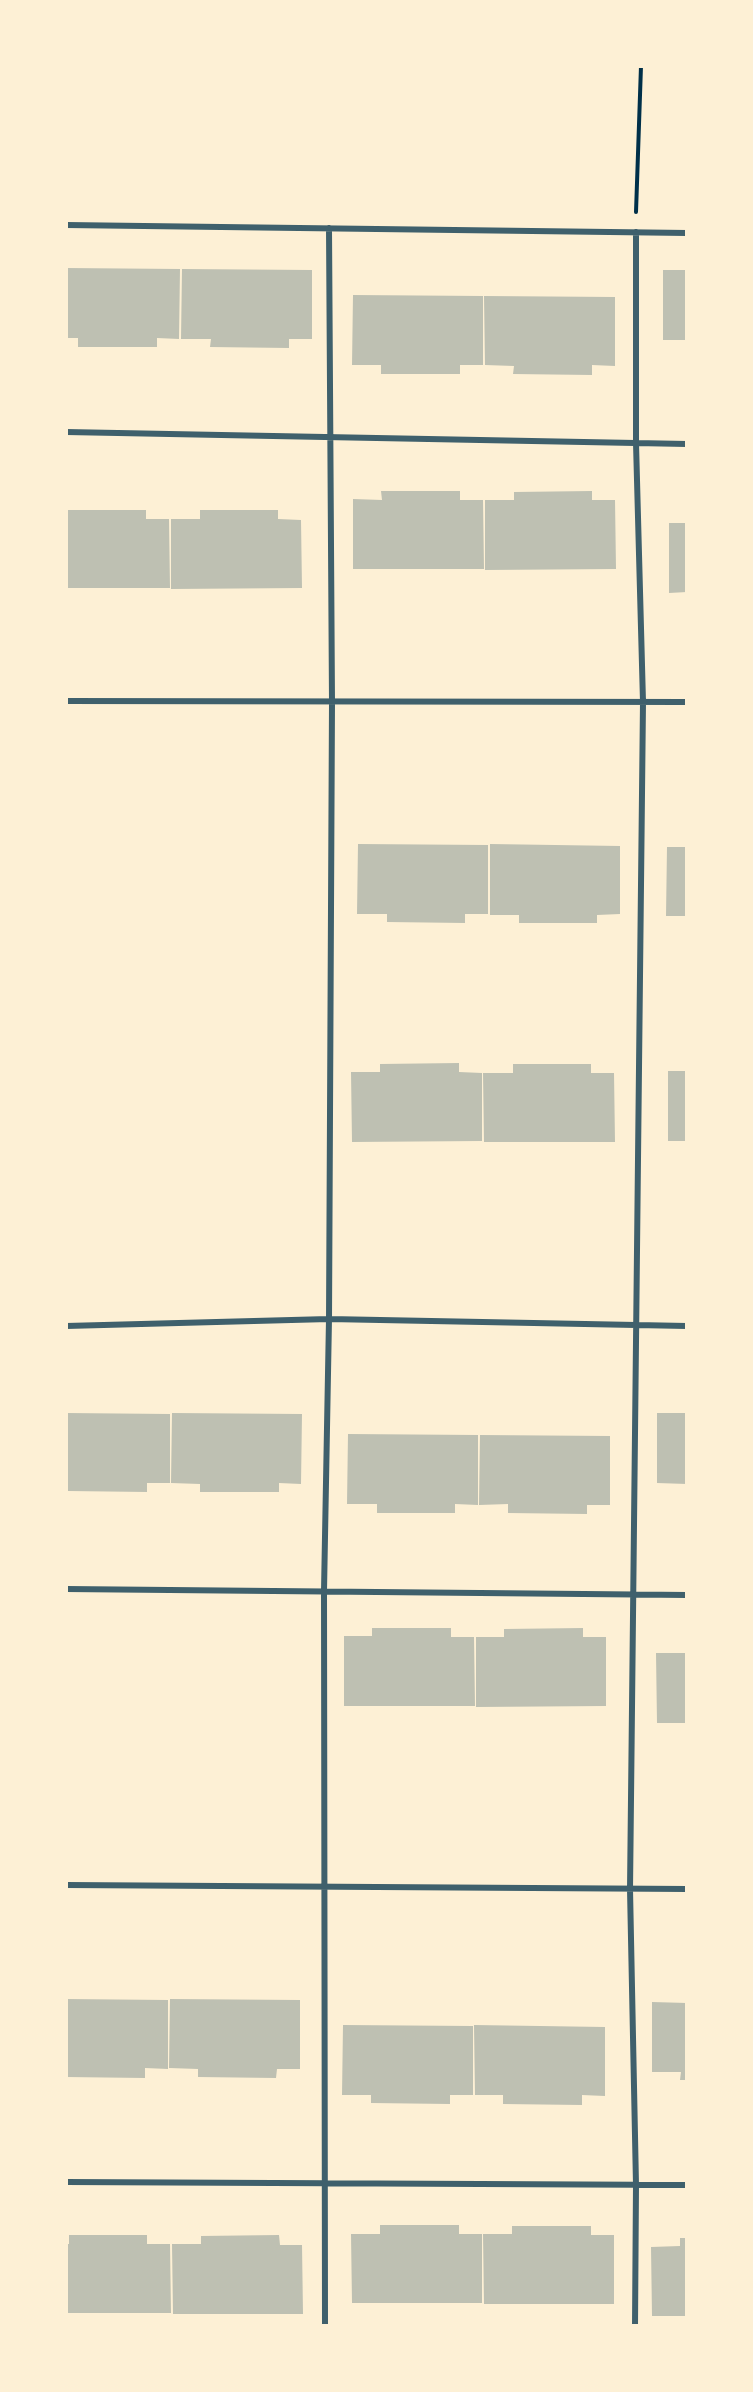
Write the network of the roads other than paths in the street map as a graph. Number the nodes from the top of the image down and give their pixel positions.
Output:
1 (66, 225) edge
2 (329, 228) junction
3 (636, 232) junction
4 (687, 233) edge
5 (66, 432) edge
6 (331, 437) junction
7 (636, 443) junction
8 (687, 444) edge
9 (66, 701) edge
10 (332, 702) junction
11 (643, 702) junction
12 (687, 702) edge
13 (329, 1319) junction
14 (636, 1325) junction
15 (66, 1326) edge
16 (687, 1326) edge
17 (66, 1589) edge
18 (324, 1591) junction
19 (634, 1594) junction
20 (687, 1595) edge
21 (66, 1885) edge
22 (324, 1887) junction
23 (630, 1889) junction
24 (687, 1889) edge
25 (66, 2182) edge
26 (324, 2183) junction
27 (636, 2185) junction
28 (687, 2185) edge
29 (325, 2326) edge
30 (635, 2326) edge

1 - 2 street
2 - 3 street
2 - 6 street
3 - 4 street
3 - 7 street
5 - 6 street
6 - 7 street
6 - 10 street
7 - 8 street
7 - 11 street
9 - 10 street
10 - 11 street
10 - 13 street
11 - 12 street
11 - 14 street
13 - 14 street
13 - 15 street
13 - 18 street
14 - 16 street
14 - 19 street
17 - 18 street
18 - 19 street
18 - 22 street
19 - 20 street
19 - 23 street
21 - 22 street
22 - 23 street
22 - 26 street
23 - 24 street
23 - 27 street
25 - 26 street
26 - 27 street
26 - 29 street
27 - 28 street
27 - 30 street

